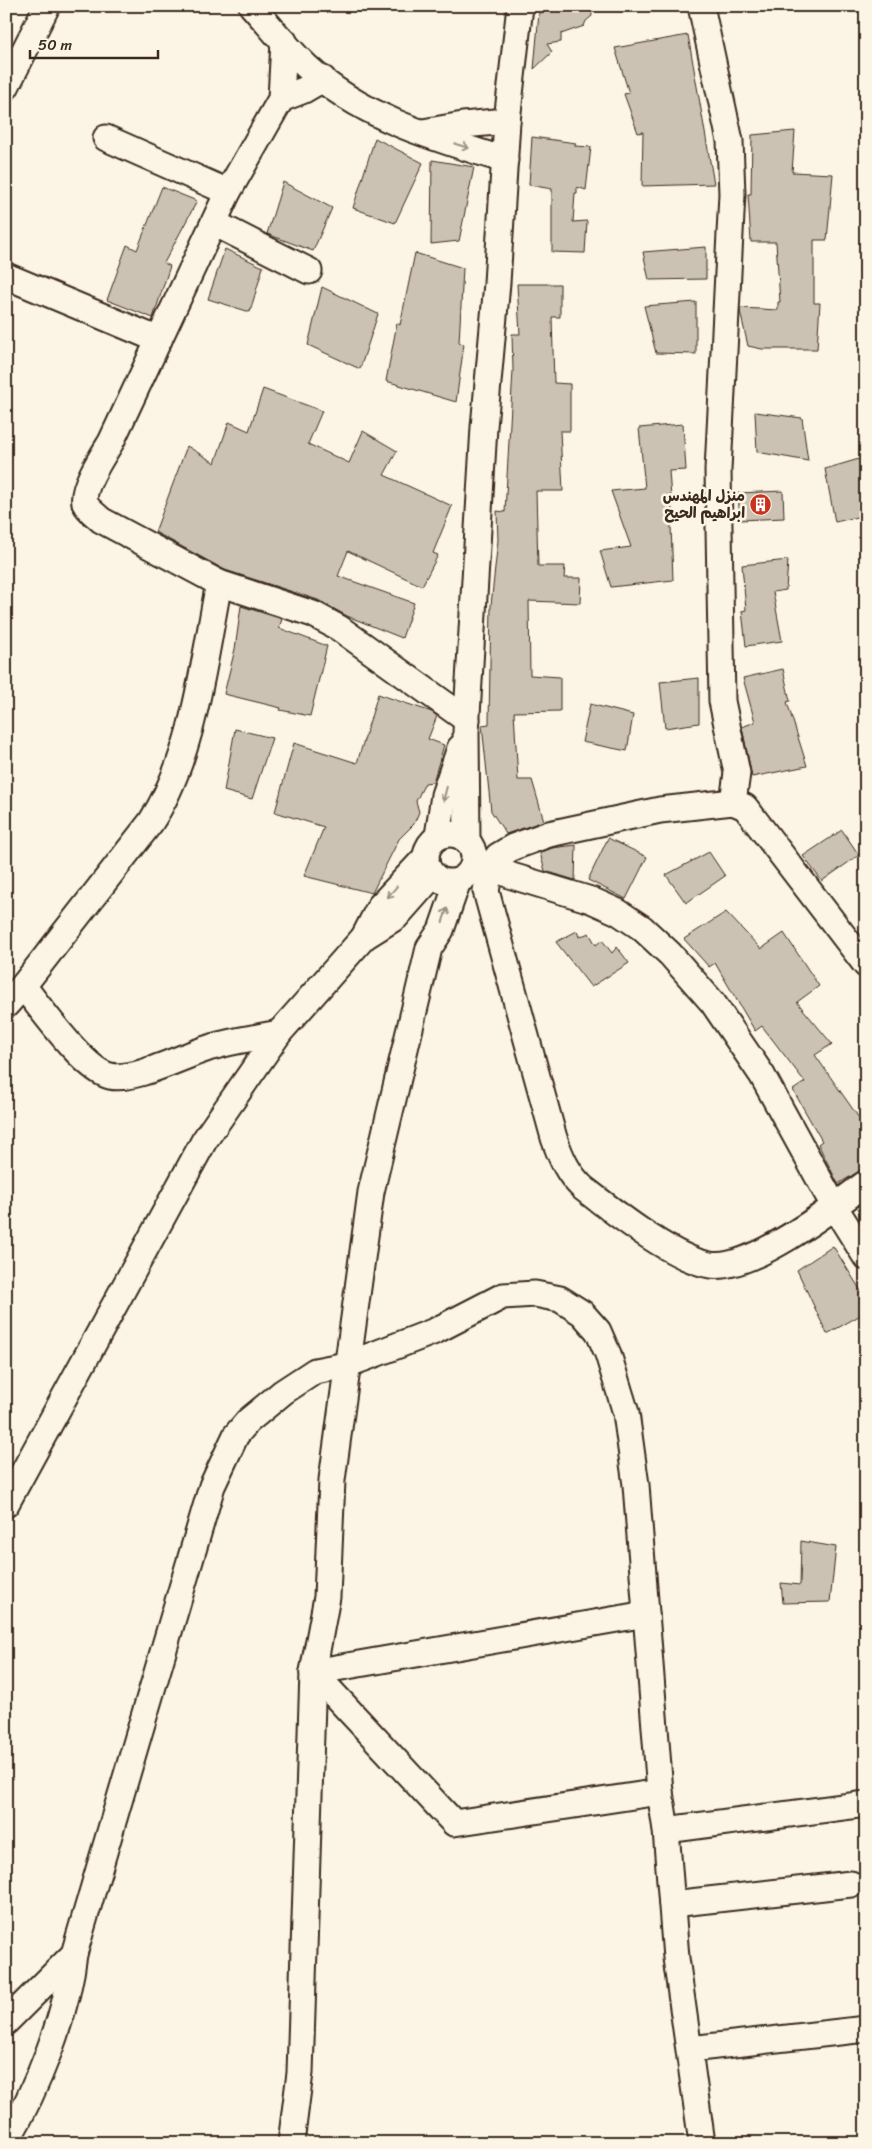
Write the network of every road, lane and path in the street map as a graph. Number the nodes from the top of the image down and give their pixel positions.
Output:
1 (47, 6) edge
2 (252, 6) edge
3 (520, 6) edge
4 (701, 6) edge
5 (284, 41) junction
6 (323, 79) junction
7 (6, 87) edge
8 (281, 99) junction
9 (507, 121) junction
10 (418, 133) junction
11 (106, 138) dead end
12 (505, 160) junction
13 (228, 192) junction
14 (214, 224) junction
15 (309, 271) dead end
16 (6, 276) edge
17 (159, 340) junction
18 (219, 583) junction
19 (467, 726) junction
20 (733, 802) junction
21 (477, 855) junction
22 (438, 865) junction
23 (866, 965) edge
24 (23, 986) junction
25 (6, 1005) edge
26 (279, 1033) junction
27 (866, 1183) edge
28 (834, 1206) junction
29 (866, 1257) edge
30 (346, 1365) junction
31 (6, 1504) edge
32 (646, 1614) junction
33 (313, 1672) junction
34 (660, 1792) junction
35 (866, 1804) edge
36 (666, 1830) junction
37 (851, 1884) dead end
38 (672, 1904) junction
39 (74, 1954) junction
40 (6, 2022) edge
41 (866, 2029) edge
42 (690, 2049) junction
43 (6, 2142) edge
44 (291, 2143) edge
45 (702, 2143) edge

1 - 7 street
2 - 5 street
3 - 9 street
4 - 20 street
5 - 6 street
5 - 8 street
6 - 8 street
6 - 10 street
8 - 13 street
9 - 10 street
9 - 12 street
10 -> 12 street
11 - 13 street
12 - 19 street
13 - 14 street
14 - 15 street
14 - 17 street
16 - 17 street
17 - 18 street
18 - 19 street
18 - 24 street
19 - 21 street
19 -> 22 street
20 - 21 street
20 - 23 street
21 - 22 street
21 - 22 street
21 - 28 street
21 - 28 street
22 - 26 street
22 - 30 street
24 - 25 street
24 - 26 street
26 - 31 street
27 - 28 street
28 - 29 street
30 - 32 street
30 - 33 street
30 - 39 street
32 - 33 street
32 - 34 street
33 - 34 street
33 - 44 street
34 - 36 street
35 - 36 street
36 - 38 street
37 - 38 street
38 - 42 street
39 - 40 street
39 - 43 street
41 - 42 street
42 - 45 street

